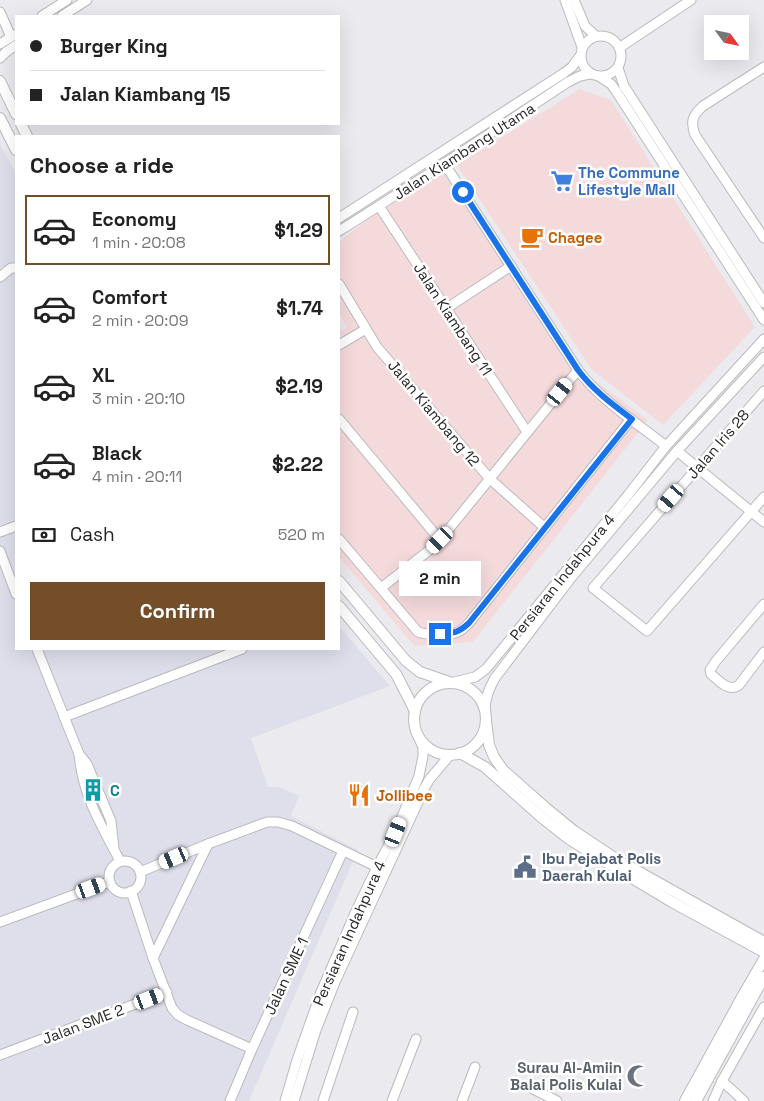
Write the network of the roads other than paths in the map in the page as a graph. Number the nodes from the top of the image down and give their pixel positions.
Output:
1 (67, 0) edge
2 (87, 0) edge
3 (565, 0) edge
4 (574, 0) edge
5 (691, 0) edge
6 (0, 12) edge
7 (44, 15) edge
8 (64, 15) edge
9 (14, 35) edge
10 (596, 36) junction
11 (0, 44) edge
12 (15, 46) edge
13 (619, 48) junction
14 (582, 52) junction
15 (0, 58) edge
16 (764, 66) edge
17 (618, 68) junction
18 (590, 74) junction
19 (600, 77) junction
20 (0, 80) edge
21 (15, 112) edge
22 (0, 118) edge
23 (15, 148) edge
24 (444, 163) junction
25 (379, 206) junction
26 (340, 217) edge
27 (340, 230) edge
28 (764, 238) edge
29 (511, 266) junction
30 (15, 268) edge
31 (0, 277) edge
32 (340, 286) edge
33 (764, 303) edge
34 (447, 308) junction
35 (764, 320) edge
36 (366, 329) junction
37 (764, 332) edge
38 (764, 339) edge
39 (340, 344) edge
40 (752, 352) junction
41 (764, 357) edge
42 (578, 370) junction
43 (764, 391) edge
44 (632, 419) junction
45 (340, 420) edge
46 (527, 432) junction
47 (666, 446) junction
48 (677, 451) junction
49 (697, 468) junction
50 (490, 479) junction
51 (764, 497) edge
52 (751, 512) junction
53 (764, 522) edge
54 (15, 526) edge
55 (545, 528) junction
56 (0, 532) edge
57 (340, 539) edge
58 (440, 540) junction
59 (0, 551) edge
60 (340, 582) edge
61 (381, 588) junction
62 (15, 591) edge
63 (764, 604) edge
64 (340, 607) edge
65 (38, 650) edge
66 (239, 650) edge
67 (764, 652) edge
68 (450, 683) junction
69 (414, 712) junction
70 (485, 716) junction
71 (64, 717) junction
72 (419, 738) junction
73 (455, 754) junction
74 (208, 844) junction
75 (343, 851) junction
76 (120, 861) junction
77 (377, 867) junction
78 (140, 872) junction
79 (109, 882) junction
80 (131, 891) junction
81 (0, 922) edge
82 (764, 942) edge
83 (764, 952) edge
84 (153, 958) junction
85 (764, 959) edge
86 (764, 977) edge
87 (167, 992) junction
88 (764, 1007) edge
89 (353, 1012) dead end
90 (756, 1019) junction
91 (764, 1028) edge
92 (416, 1039) dead end
93 (252, 1049) junction
94 (0, 1055) edge
95 (475, 1067) dead end
96 (722, 1081) junction
97 (532, 1088) dead end
98 (230, 1101) edge
99 (285, 1101) edge
100 (294, 1101) edge
101 (323, 1101) edge
102 (392, 1101) edge
103 (462, 1101) edge
104 (557, 1101) edge
105 (686, 1101) edge
106 (696, 1101) edge
107 (713, 1101) edge
108 (744, 1101) edge

1 - 7 street
2 - 8 street
3 - 14 street
4 - 10 street
5 - 13 street
6 - 9 street
9 - 11 street
10 - 13 street
10 - 14 street
12 - 15 street
13 - 17 street
14 - 18 street
14 - 26 street, Jalan Kiambang Utama
16 - 28 street
17 - 19 street
17 - 33 street
18 - 19 street
18 - 24 street, Jalan Kiambang Utama
19 - 35 street
20 - 21 main road
22 - 23 main road
24 - 25 street, Jalan Kiambang Utama
24 - 29 street
25 - 27 street, Jalan Kiambang Utama
25 - 34 street, Jalan Kiambang 11
29 - 34 street
29 - 42 street
30 - 31 street
32 - 36 street, Jalan Kiambang 12
34 - 46 street, Jalan Kiambang 11
36 - 39 street
36 - 50 street, Jalan Kiambang 12
37 - 40 street
38 - 40 street, Persiaran Indahpura 4
40 - 47 street, Persiaran Indahpura 4
41 - 48 street, Persiaran Indahpura 4
42 - 44 street
42 - 46 street
43 - 49 street, Jalan Iris 28
44 - 47 street
44 - 55 street
45 - 58 street
46 - 50 street
47 - 68 street, Persiaran Indahpura 4
48 - 49 street
48 - 70 street, Persiaran Indahpura 4
49 - 52 street
49 - 52 street, Jalan Iris 28
50 - 55 street, Jalan Kiambang 12
50 - 58 street
51 - 52 street
52 - 53 street
54 - 56 street
55 - 61 street
57 - 61 street
58 - 61 street
59 - 62 street
60 - 68 main road
63 - 67 street
64 - 69 main road
65 - 71 street
66 - 71 street
68 - 69 main road
68 - 70 main road
69 - 72 main road
70 - 73 main road
70 - 82 main road
71 - 76 street
72 - 73 main road
72 - 77 street, Persiaran Indahpura 4
73 - 83 main road
73 - 100 street, Persiaran Indahpura 4
74 - 75 street
74 - 78 street
74 - 84 street
75 - 77 street
75 - 93 street, Jalan SME 1
76 - 78 street
76 - 79 street
77 - 99 street, Persiaran Indahpura 4
78 - 80 street
79 - 80 street
79 - 81 street
80 - 84 street
84 - 87 street
85 - 105 main road
86 - 106 main road
87 - 93 street
87 - 94 street, Jalan SME 2
88 - 90 street
89 - 101 street
90 - 91 street
90 - 96 street
92 - 102 street
93 - 98 street, Jalan SME 1
95 - 103 street
96 - 107 street
96 - 108 street
97 - 104 street

